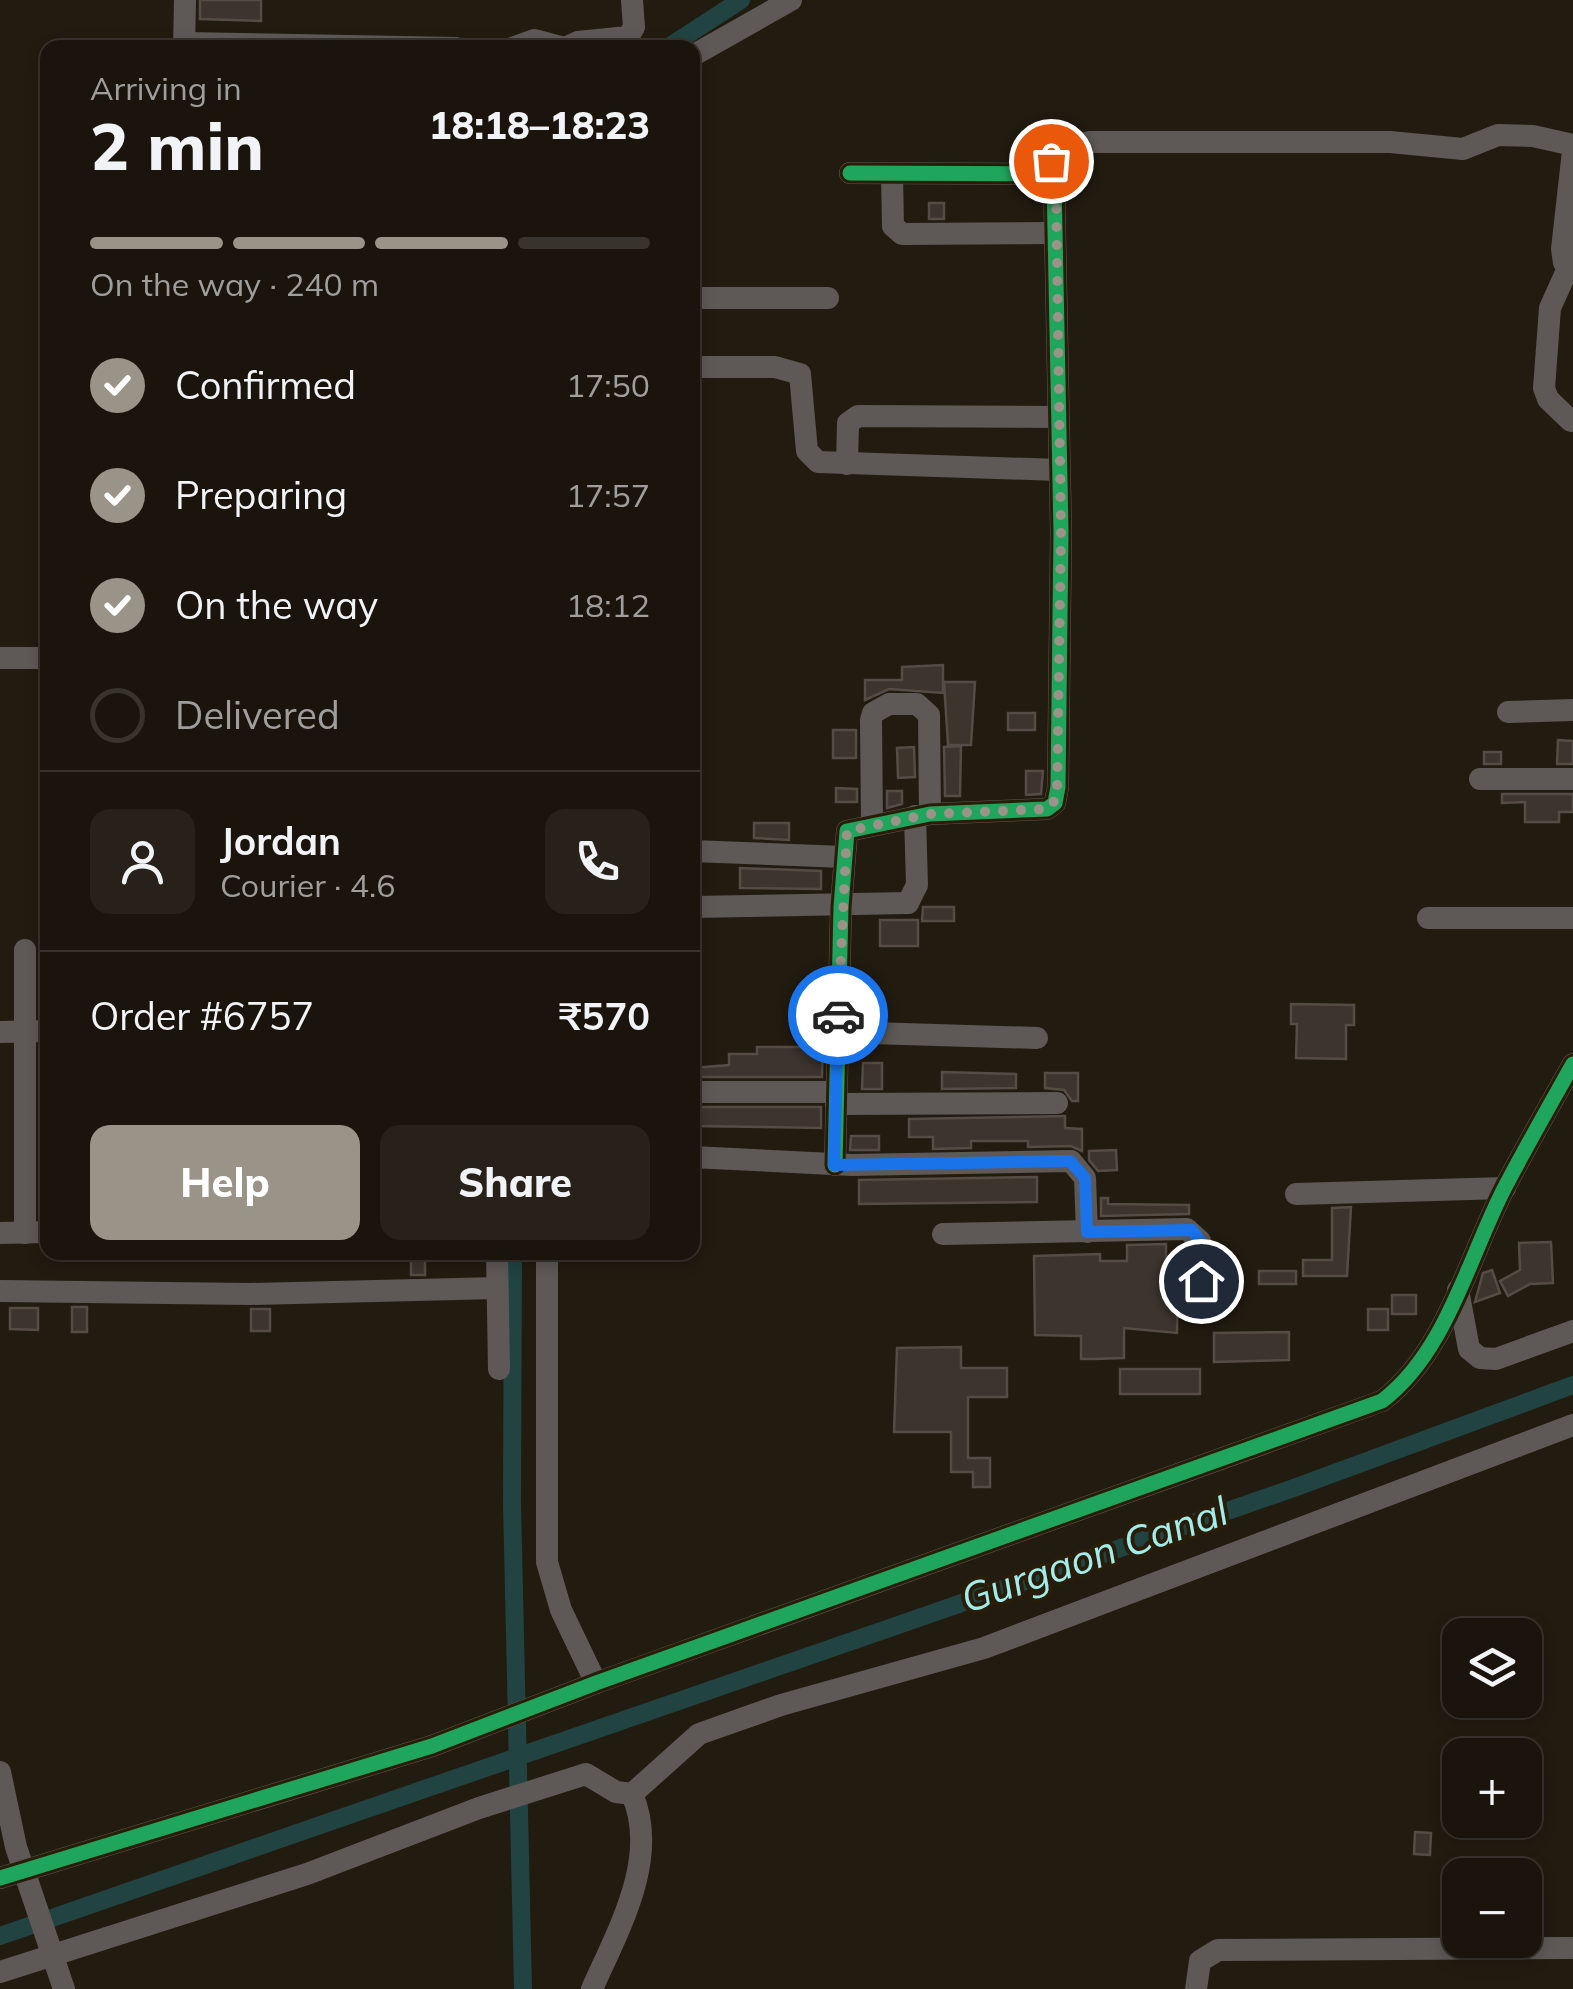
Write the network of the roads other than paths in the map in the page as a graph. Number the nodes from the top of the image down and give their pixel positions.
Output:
1 (185, 0) edge
2 (632, 0) edge
3 (791, 0) edge
4 (184, 40) edge
5 (611, 40) edge
6 (700, 51) edge
7 (1573, 148) edge
8 (850, 174) dead end
9 (892, 174) junction
10 (1047, 174) junction
11 (1055, 233) junction
12 (1571, 269) edge
13 (700, 298) edge
14 (828, 298) dead end
15 (700, 367) edge
16 (1058, 417) junction
17 (1571, 422) edge
18 (847, 464) junction
19 (1059, 470) junction
20 (0, 658) edge
21 (40, 658) edge
22 (1573, 710) edge
23 (1508, 712) dead end
24 (1573, 779) edge
25 (1480, 780) dead end
26 (923, 816) junction
27 (872, 823) junction
28 (700, 852) edge
29 (844, 857) junction
30 (841, 906) junction
31 (700, 907) edge
32 (1428, 918) dead end
33 (1573, 918) edge
34 (0, 965) edge
35 (36, 1031) edge
36 (0, 1032) edge
37 (838, 1032) junction
38 (1037, 1038) dead end
39 (1573, 1064) edge
40 (36, 1072) edge
41 (700, 1092) edge
42 (836, 1098) junction
43 (1057, 1103) dead end
44 (700, 1157) edge
45 (834, 1165) junction
46 (1505, 1188) junction
47 (1296, 1194) dead end
48 (36, 1232) edge
49 (1087, 1232) junction
50 (0, 1233) edge
51 (943, 1234) dead end
52 (496, 1260) edge
53 (547, 1260) edge
54 (1201, 1281) dead end
55 (497, 1288) junction
56 (1458, 1290) junction
57 (0, 1292) edge
58 (1573, 1331) edge
59 (498, 1370) dead end
60 (1573, 1426) edge
61 (596, 1682) junction
62 (0, 1772) edge
63 (632, 1794) junction
64 (8, 1847) edge
65 (27, 1875) junction
66 (0, 1878) edge
67 (50, 1946) junction
68 (1573, 1948) edge
69 (0, 1972) edge
70 (594, 1988) edge
71 (64, 1989) edge
72 (1196, 1989) edge

1 - 4 street
2 - 5 street
3 - 6 street
7 - 10 street
7 - 12 street
8 - 9 street
9 - 10 street
9 - 11 street
10 - 11 street
11 - 16 street
12 - 17 street
13 - 14 street
15 - 18 street
16 - 18 street
16 - 19 street
18 - 19 street
19 - 26 street
20 - 21 street
22 - 23 street
24 - 25 street
26 - 27 street
26 - 27 street
26 - 30 street
27 - 29 street
28 - 29 street
29 - 30 street
30 - 31 street
30 - 37 street
32 - 33 street
34 - 35 street
35 - 36 street
35 - 40 street
37 - 38 street
37 - 42 street
39 - 46 street
40 - 48 street
41 - 42 street
42 - 43 street
42 - 45 street
44 - 45 street
45 - 49 street
46 - 47 street
46 - 56 street
48 - 50 street
49 - 51 street
49 - 54 street
52 - 55 street
53 - 61 street
55 - 57 street
55 - 59 street
56 - 58 street
56 - 61 street
60 - 63 street
61 - 65 street
62 - 64 street
63 - 67 street
63 - 70 street
64 - 65 street
65 - 66 street
65 - 67 street
67 - 69 street
67 - 71 street
68 - 72 street

